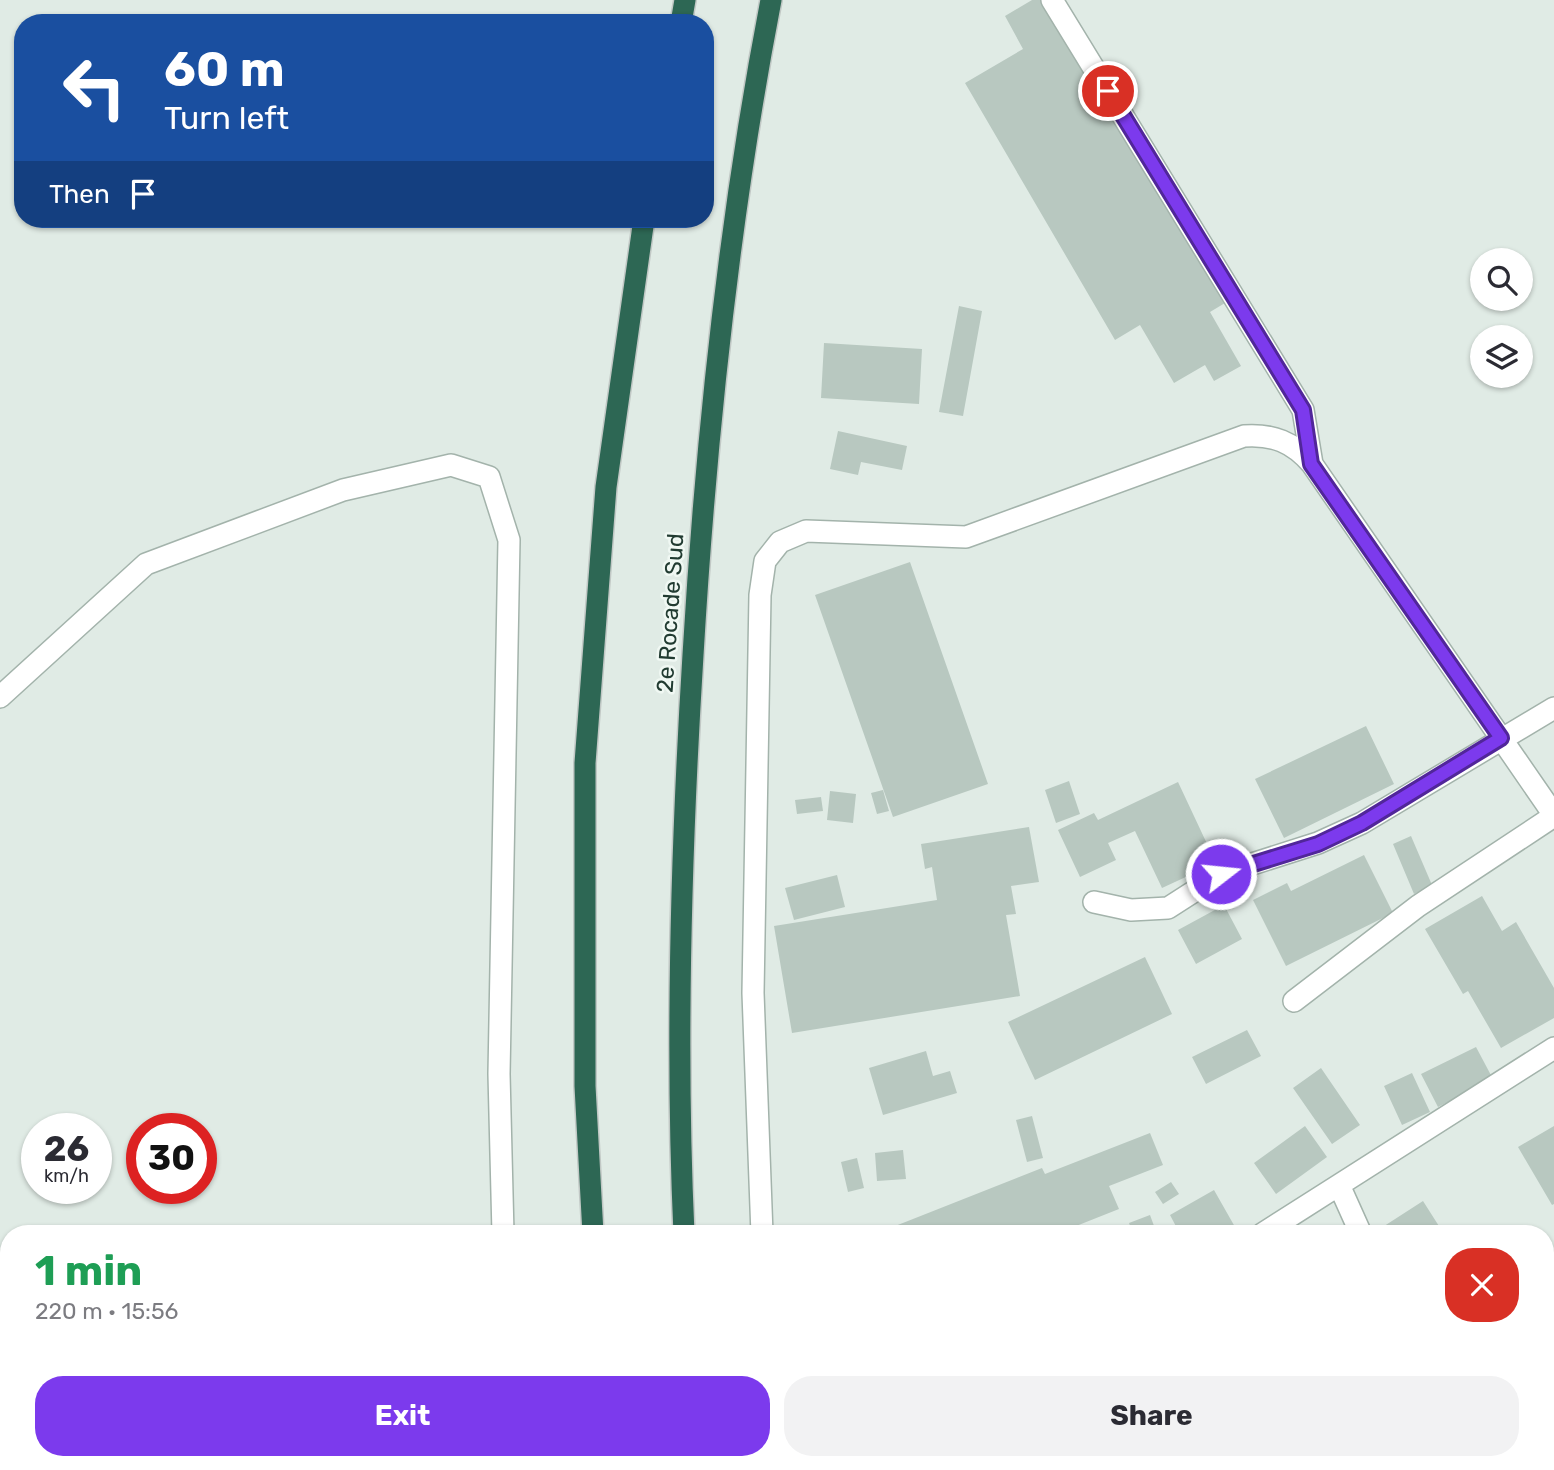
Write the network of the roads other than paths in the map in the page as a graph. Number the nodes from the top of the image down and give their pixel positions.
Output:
1 (771, 0) edge
2 (1052, 0) edge
3 (643, 228) edge
4 (1311, 464) junction
5 (0, 697) edge
6 (1554, 709) edge
7 (1501, 738) junction
8 (1554, 815) edge
9 (1094, 902) dead end
10 (1294, 1002) dead end
11 (1554, 1048) edge
12 (1339, 1185) junction
13 (503, 1225) edge
14 (593, 1225) edge
15 (684, 1225) edge
16 (762, 1225) edge
17 (1276, 1225) edge
18 (1357, 1225) edge

1 - 15 highway, 2e Rocade Sud
2 - 4 street
3 - 14 highway
4 - 7 street
4 - 16 street
5 - 13 street
6 - 7 street
7 - 8 street
7 - 9 street
8 - 10 street
11 - 12 street
12 - 17 street
12 - 18 street

